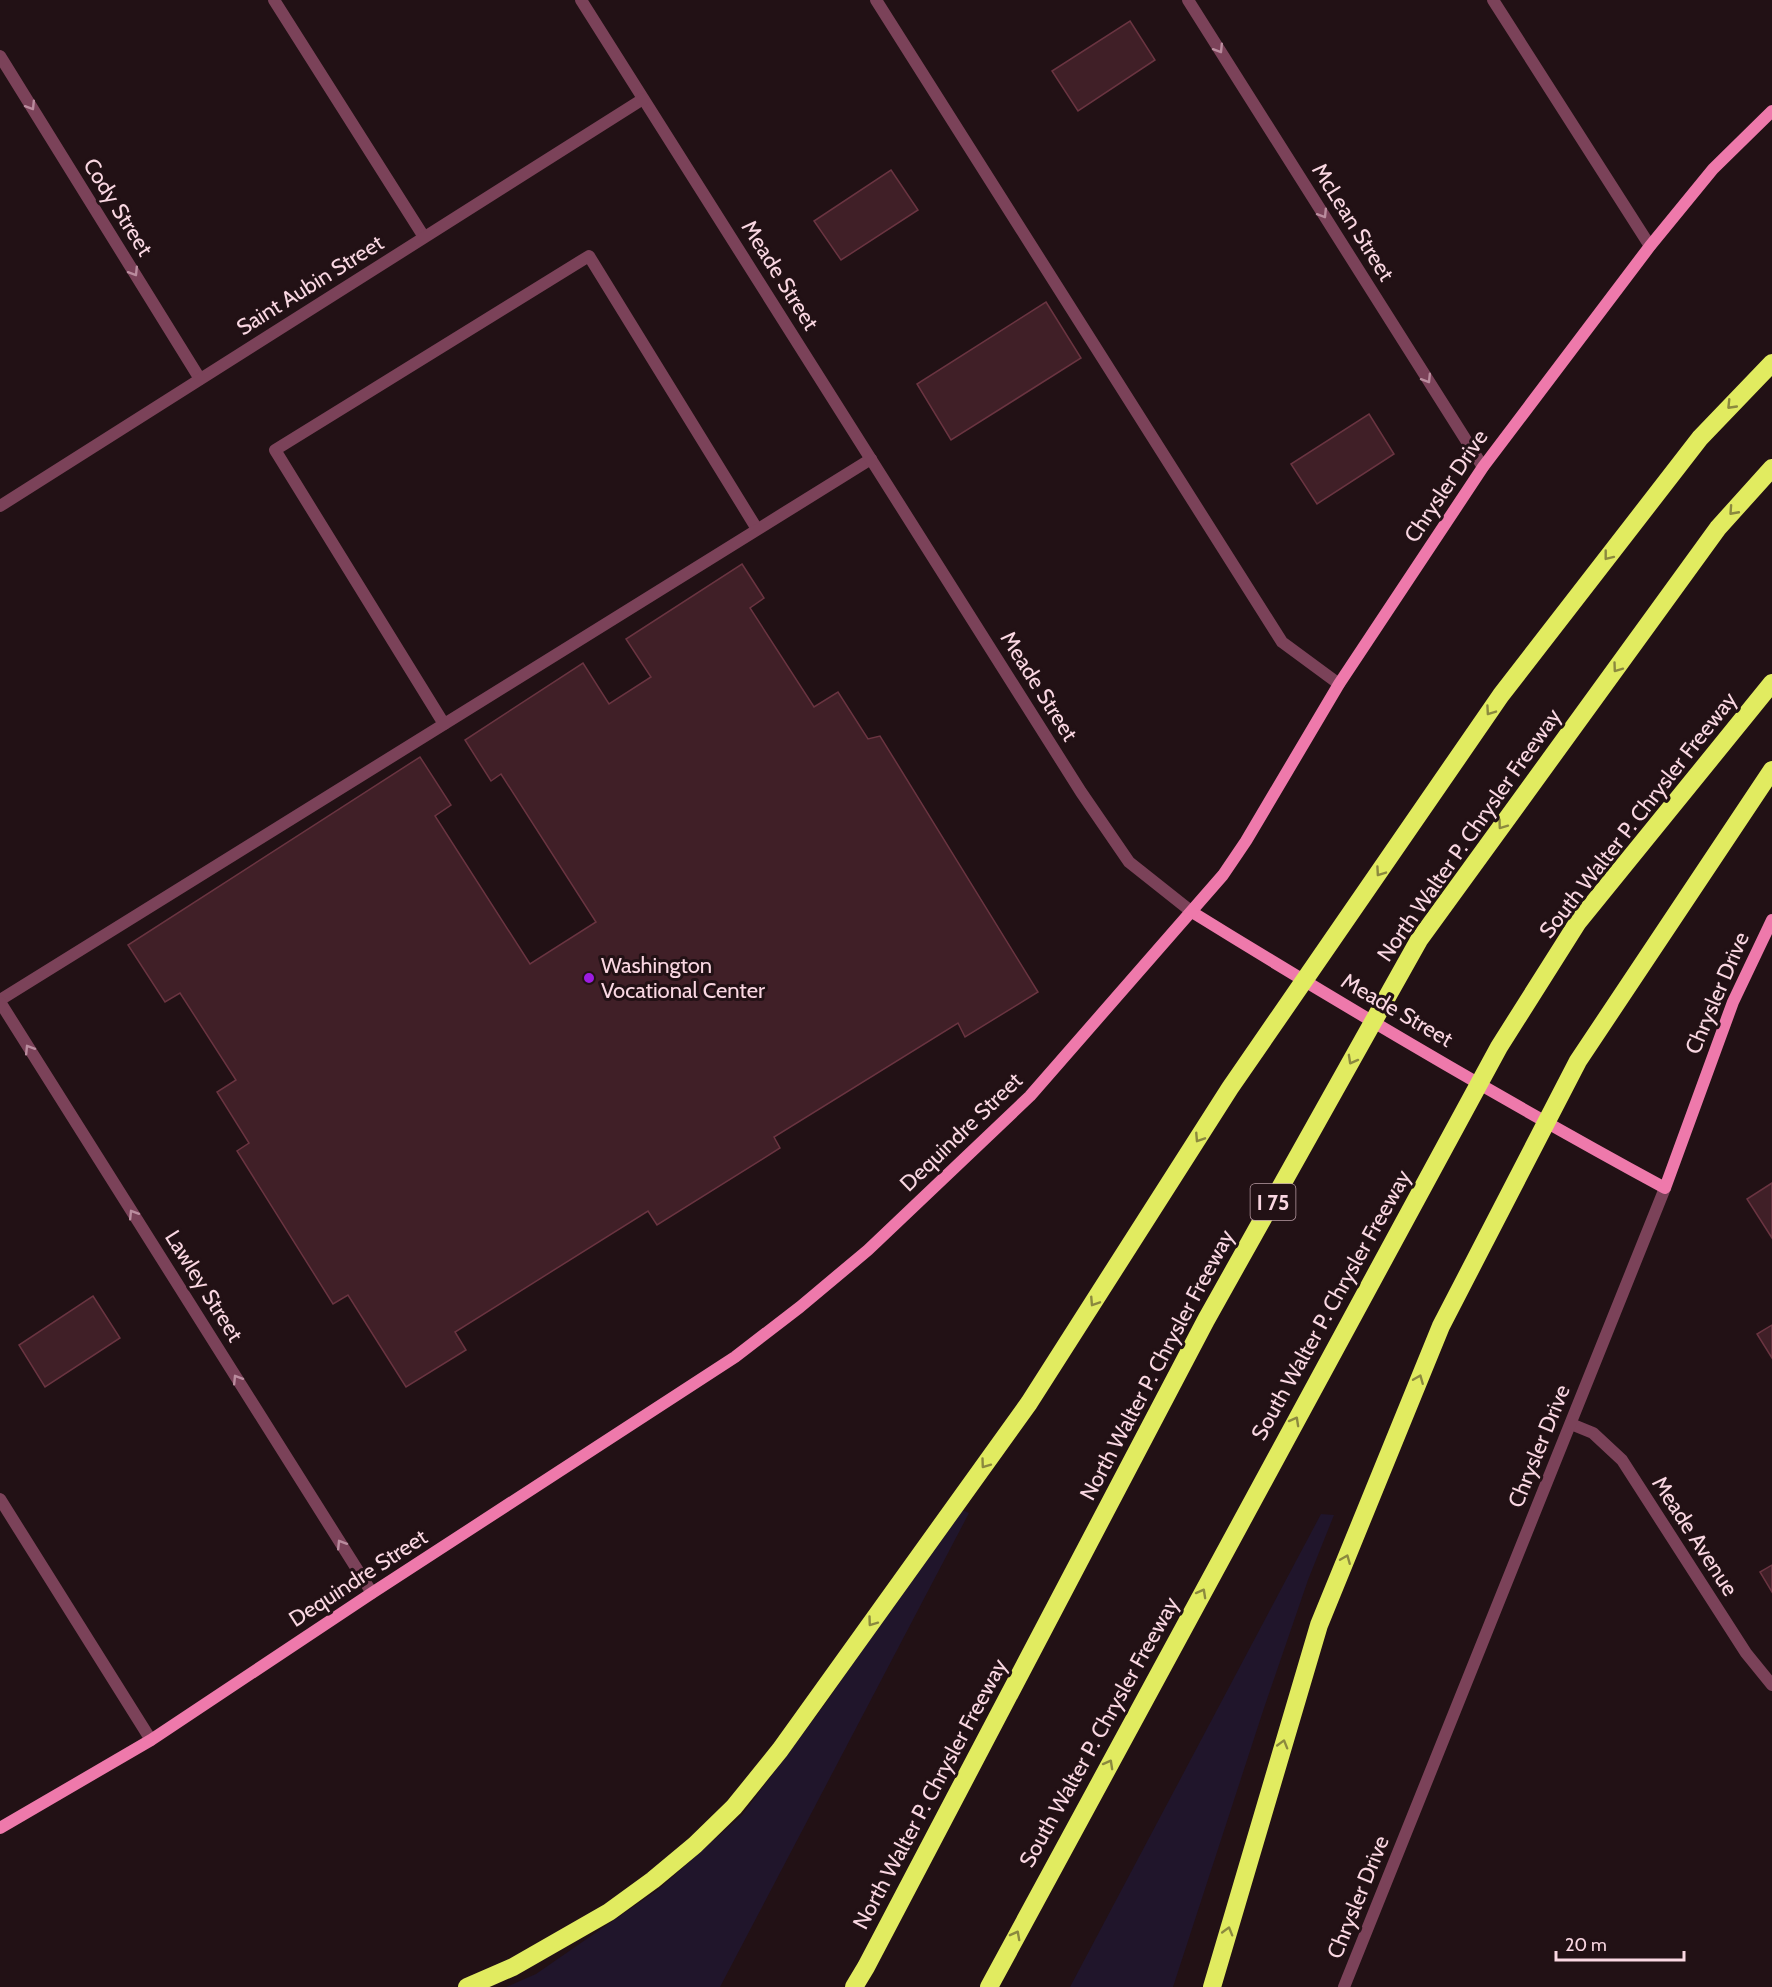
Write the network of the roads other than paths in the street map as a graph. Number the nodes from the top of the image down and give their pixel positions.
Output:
1 (274, 0) edge
2 (580, 0) edge
3 (876, 0) edge
4 (1188, 0) edge
5 (1493, 0) edge
6 (0, 56) edge
7 (643, 99) junction
8 (1772, 111) edge
9 (424, 237) junction
10 (1650, 246) junction
11 (1772, 363) edge
12 (200, 379) junction
13 (871, 459) junction
14 (1483, 467) junction
15 (1772, 468) edge
16 (0, 506) edge
17 (757, 529) junction
18 (1772, 683) edge
19 (1339, 684) junction
20 (444, 724) junction
21 (1772, 770) edge
22 (1192, 912) junction
23 (1772, 920) edge
24 (0, 1001) edge
25 (1665, 1188) junction
26 (735, 1357) junction
27 (1571, 1424) junction
28 (629, 1425) dead end
29 (0, 1499) edge
30 (372, 1593) junction
31 (1772, 1685) edge
32 (151, 1740) junction
33 (0, 1828) edge
34 (467, 1987) edge
35 (854, 1987) edge
36 (989, 1987) edge
37 (1212, 1987) edge
38 (1344, 1987) edge

1 - 9 street
2 - 7 street, Meade Street
3 - 19 street
4 -> 14 street, McLean Street
5 - 10 street
6 -> 12 street, Cody Street
7 - 9 street, Saint Aubin Street
7 - 13 street, Meade Street
8 - 10 street, Chrysler Drive
9 - 12 street, Saint Aubin Street
10 - 14 street, Chrysler Drive
11 -> 34 highway
12 - 16 street, Saint Aubin Street
13 - 17 street
13 - 22 street, Meade Street
14 - 19 street, Chrysler Drive
15 -> 35 highway, North Walter P. Chrysler Freeway / I 75
17 - 20 street
17 - 20 street
36 -> 18 highway, South Walter P. Chrysler Freeway
19 - 22 street, Chrysler Drive
20 - 24 street
37 -> 21 highway
22 - 25 street, Meade Street
22 - 26 street, Dequindre Street
23 - 25 street, Chrysler Drive
30 -> 24 street, Lawley Street
25 - 27 street, Chrysler Drive
26 - 28 street, Dequindre Street
26 - 30 street, Dequindre Street
27 - 31 street, Meade Avenue
27 - 38 street, Chrysler Drive
29 - 32 street
30 - 32 street, Dequindre Street
32 - 33 street, Dequindre Street

